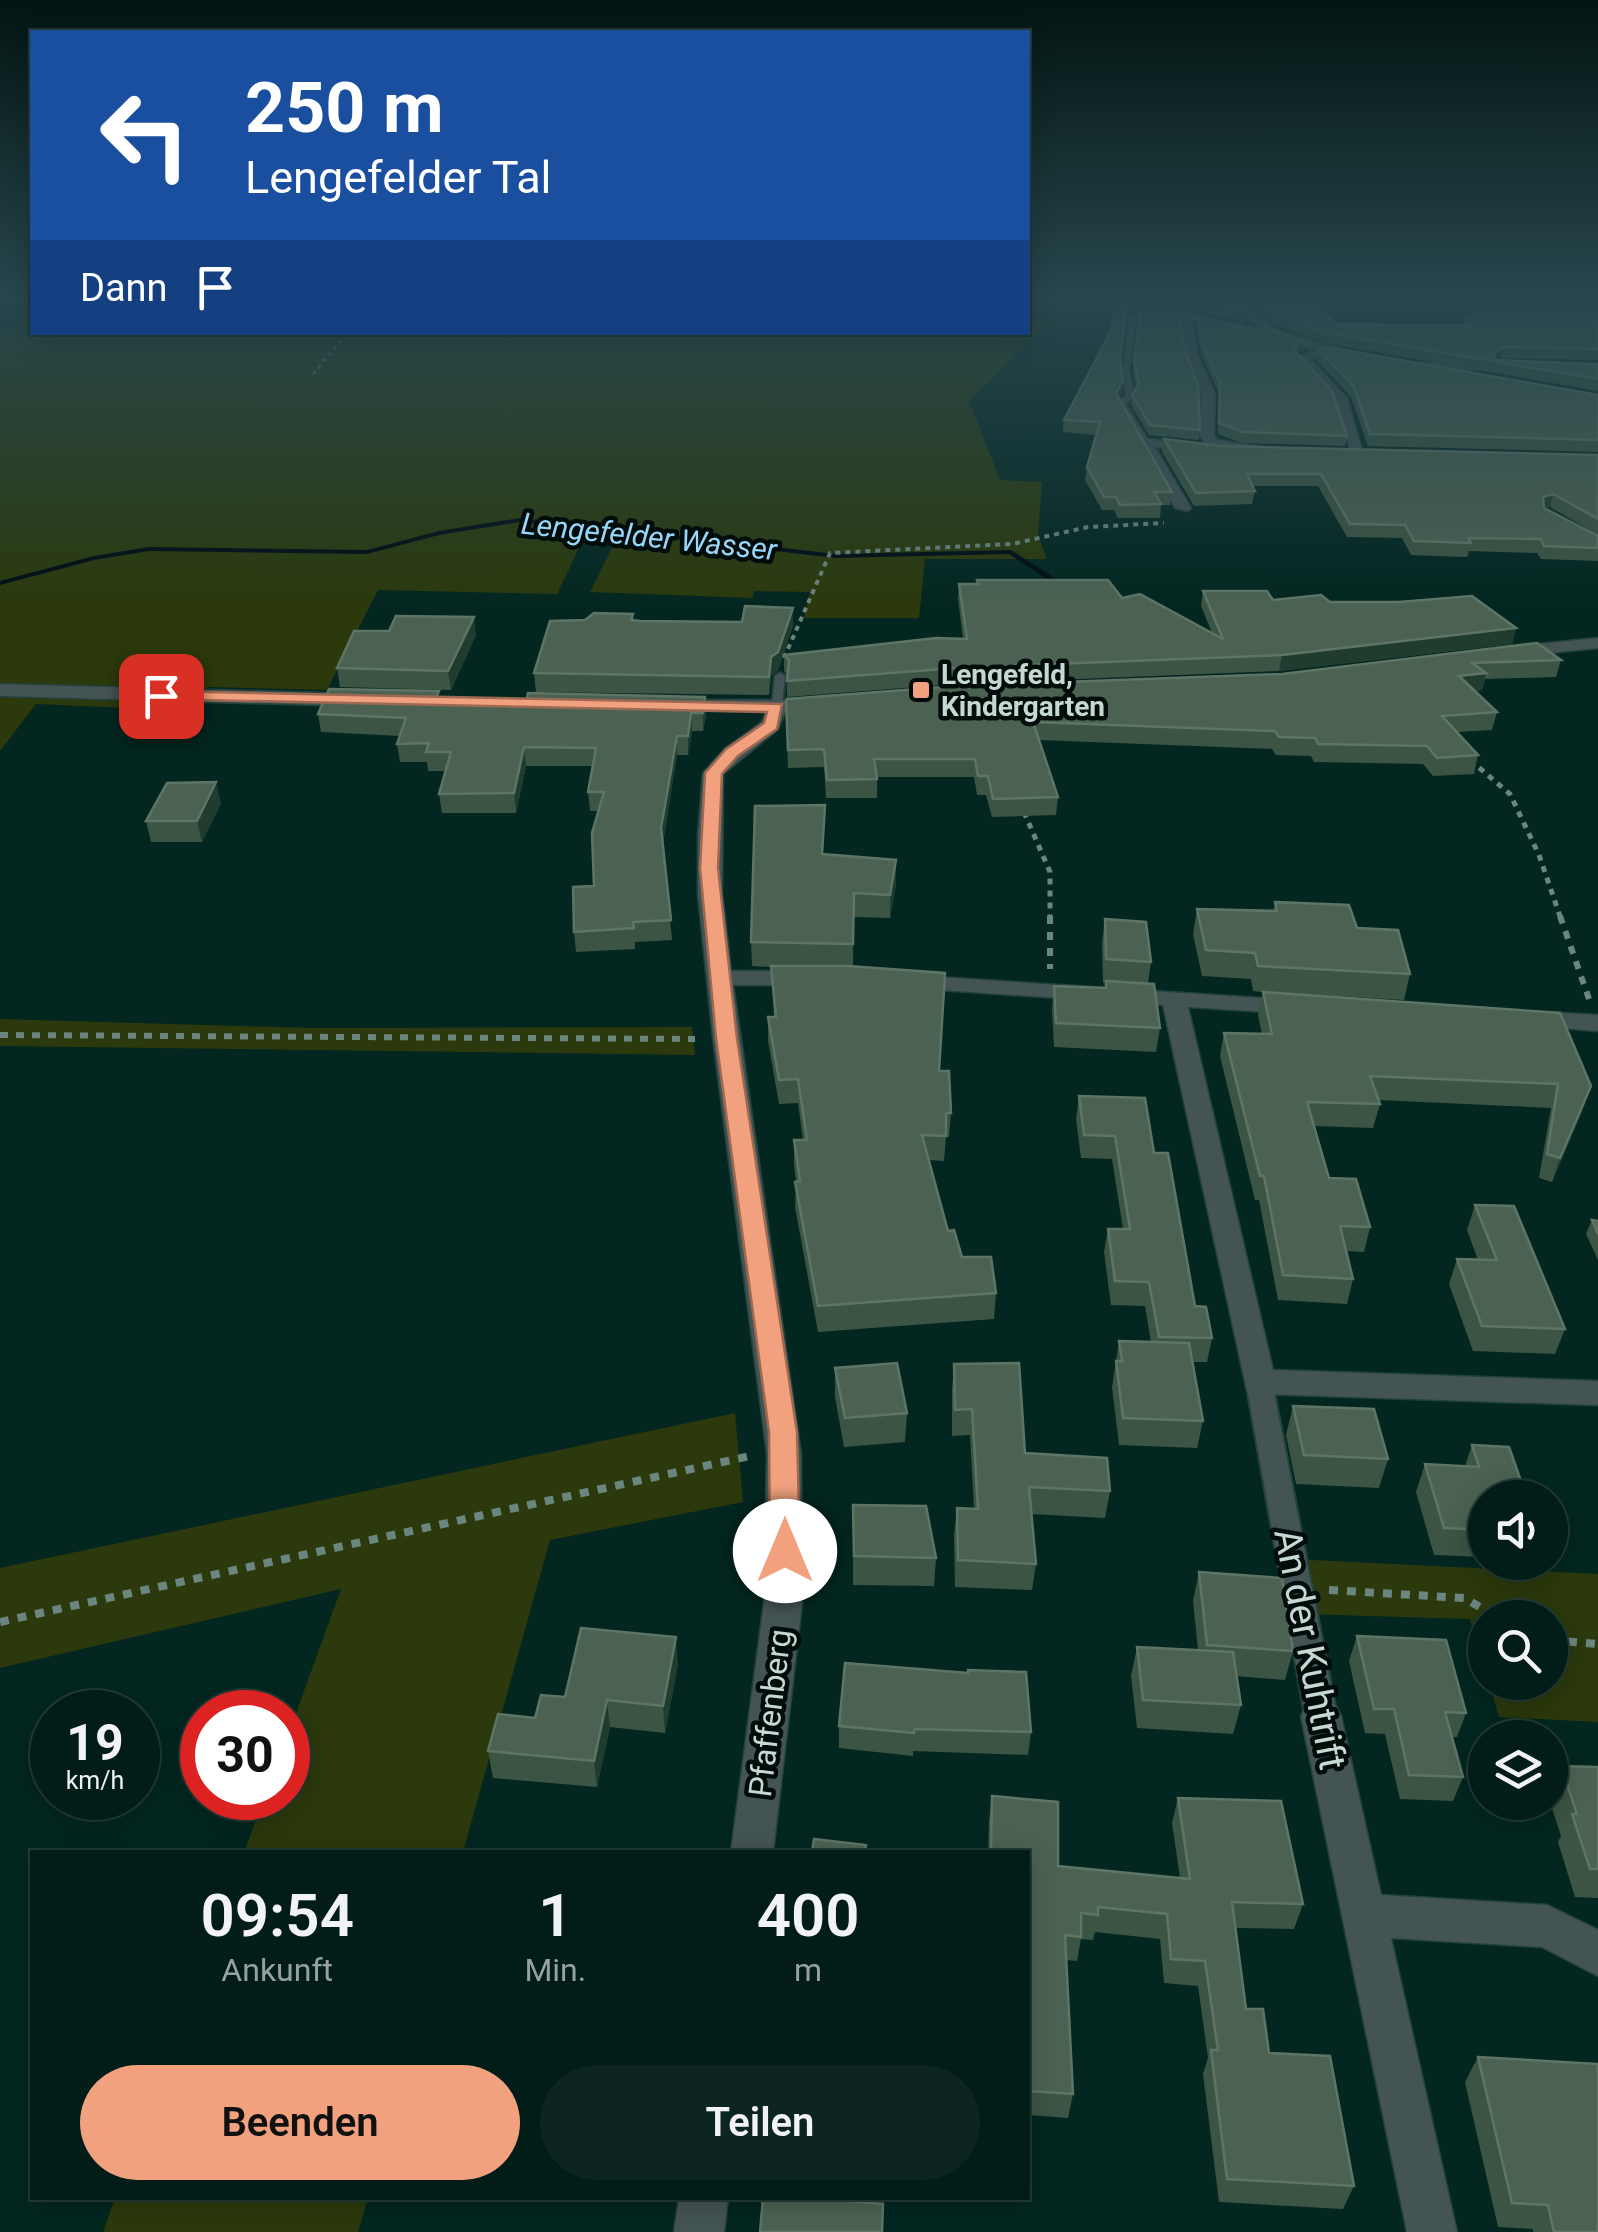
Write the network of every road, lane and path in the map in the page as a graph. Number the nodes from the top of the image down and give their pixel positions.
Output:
1 (1126, 399) edge
2 (1208, 399) edge
3 (1340, 399) edge
4 (1145, 442) junction
5 (1270, 452) junction
6 (1288, 452) edge
7 (1342, 455) edge
8 (1359, 456) junction
9 (1378, 456) edge
10 (1183, 508) joint
11 (1598, 643) edge
12 (1496, 653) edge
13 (780, 676) joint
14 (0, 690) edge
15 (376, 701) edge
16 (841, 704) edge
17 (646, 706) edge
18 (776, 708) junction
19 (1456, 748) edge
20 (1022, 808) edge
21 (720, 978) junction
22 (837, 979) edge
23 (884, 981) edge
24 (1050, 990) junction
25 (1174, 999) junction
26 (1328, 1008) edge
27 (1501, 1018) edge
28 (1598, 1024) edge
29 (0, 1035) edge
30 (726, 1038) junction
31 (1259, 1382) junction
32 (1598, 1392) edge
33 (784, 1454) junction
34 (1298, 1588) junction
35 (1468, 1600) edge
36 (0, 1622) edge
37 (1568, 1642) edge
38 (1598, 1644) edge
39 (1321, 1716) joint
40 (752, 1850) edge
41 (1366, 1915) junction
42 (1598, 1954) edge
43 (704, 2200) edge
44 (699, 2232) edge
45 (1432, 2232) edge

1 - 4 lane
2 - 5 street
3 - 8 street
4 - 5 street
4 - 10 street
5 - 6 street
7 - 8 street
8 - 9 street
10 - 13 path
11 - 12 street
13 - 18 lane
14 - 15 street
16 - 18 street
17 - 18 street
18 - 21 street, Pfaffenberg
19 - 28 path
20 - 24 path
21 - 22 street
21 - 30 street, Pfaffenberg
23 - 24 street
24 - 25 street
25 - 26 street
25 - 31 street, An der Kuhtrift
27 - 28 street
29 - 30 path
30 - 33 street, Pfaffenberg
31 - 32 street
31 - 34 street, An der Kuhtrift
33 - 36 path
33 - 40 street, Pfaffenberg
34 - 35 path
34 - 39 street, An der Kuhtrift
37 - 38 path
39 - 41 street, An der Kuhtrift
41 - 42 street
41 - 45 street, An der Kuhtrift
43 - 44 street

